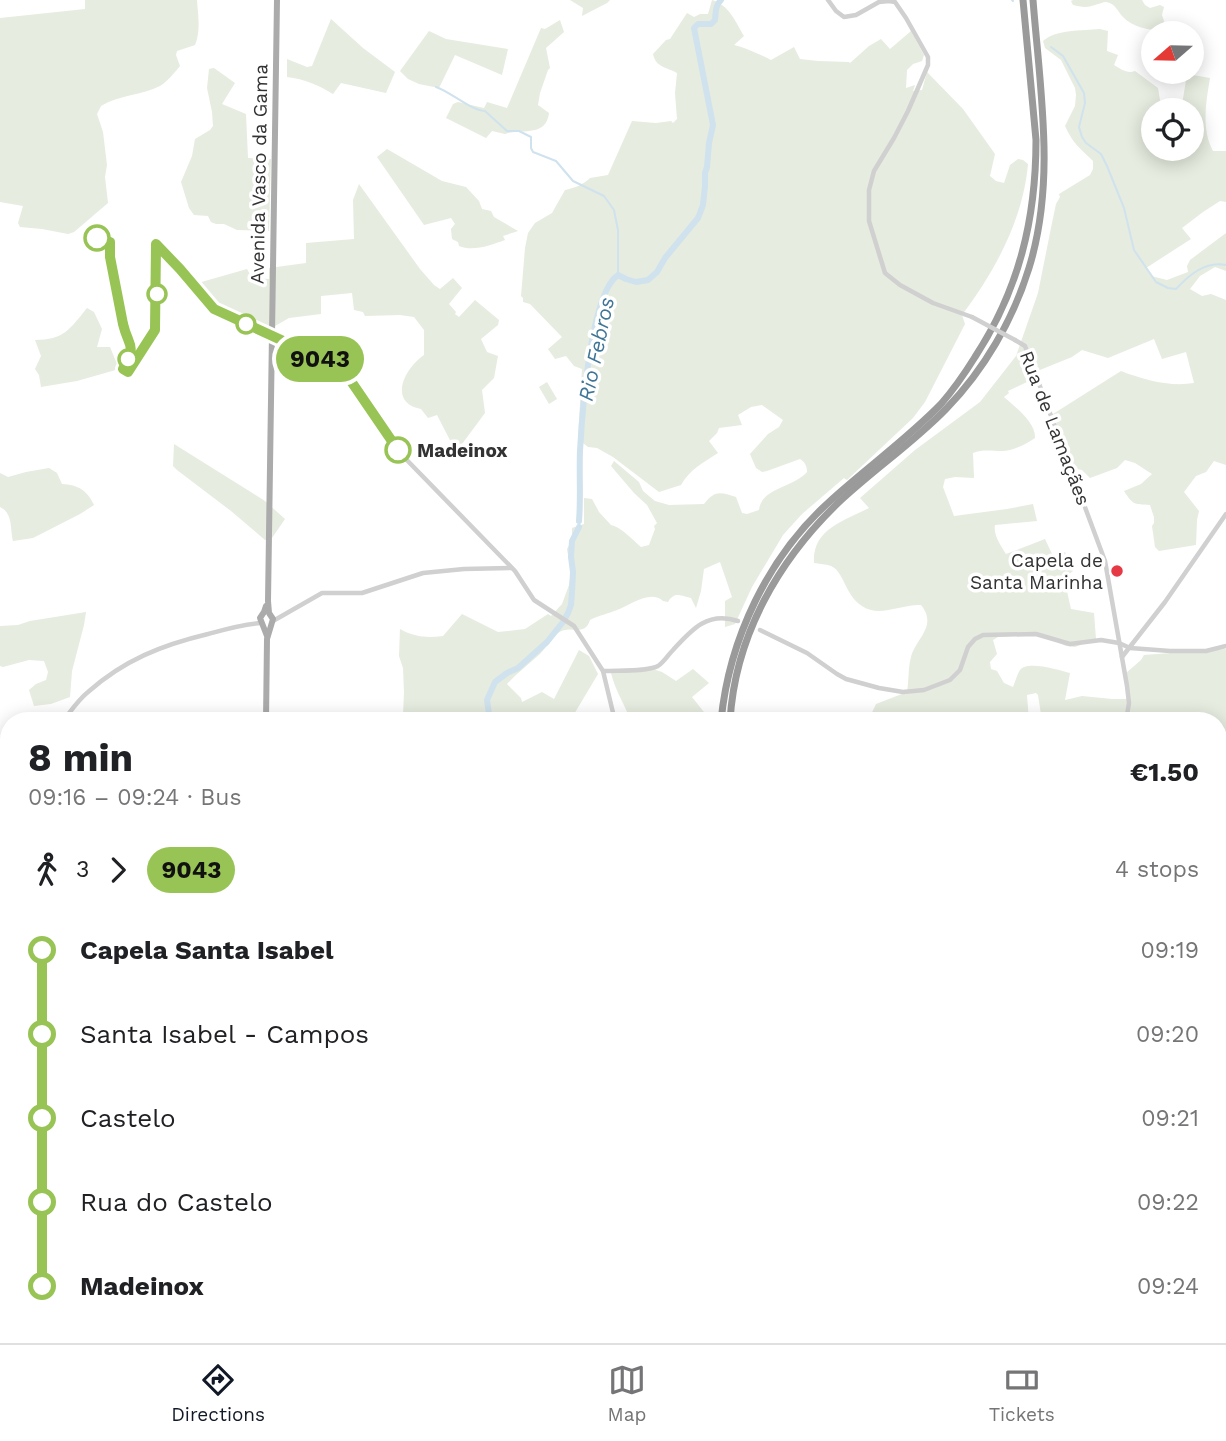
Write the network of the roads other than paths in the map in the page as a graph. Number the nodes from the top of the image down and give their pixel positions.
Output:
1 (277, 0) edge
2 (828, 0) edge
3 (1023, 0) edge
4 (1033, 0) edge
5 (271, 335) junction
6 (1226, 514) edge
7 (511, 568) junction
8 (282, 616) junction
9 (266, 619) junction
10 (738, 621) dead end
11 (760, 630) dead end
12 (267, 641) junction
13 (1119, 643) junction
14 (1226, 646) edge
15 (1130, 648) junction
16 (1122, 657) junction
17 (603, 671) junction
18 (70, 712) edge
19 (266, 712) edge
20 (613, 712) edge
21 (723, 712) edge
22 (731, 712) edge
23 (1127, 712) edge

1 - 5 main road, Avenida Vasco da Gama
2 - 13 street, Rua de Lamaçães, bridge
3 - 21 highway
4 - 22 highway
5 - 7 street
5 - 9 main road, Avenida Vasco da Gama
6 - 15 street
7 - 8 street
7 - 17 street
8 - 9 street
8 - 12 street
9 - 12 main road, Avenida Vasco da Gama
9 - 18 street
10 - 17 street
11 - 13 street
12 - 19 main road, Avenida Vasco da Gama
13 - 15 street
13 - 16 street, Rua de Lamaçães
14 - 15 street
15 - 16 street
16 - 23 street, Rua de Lamaçães
17 - 20 street

